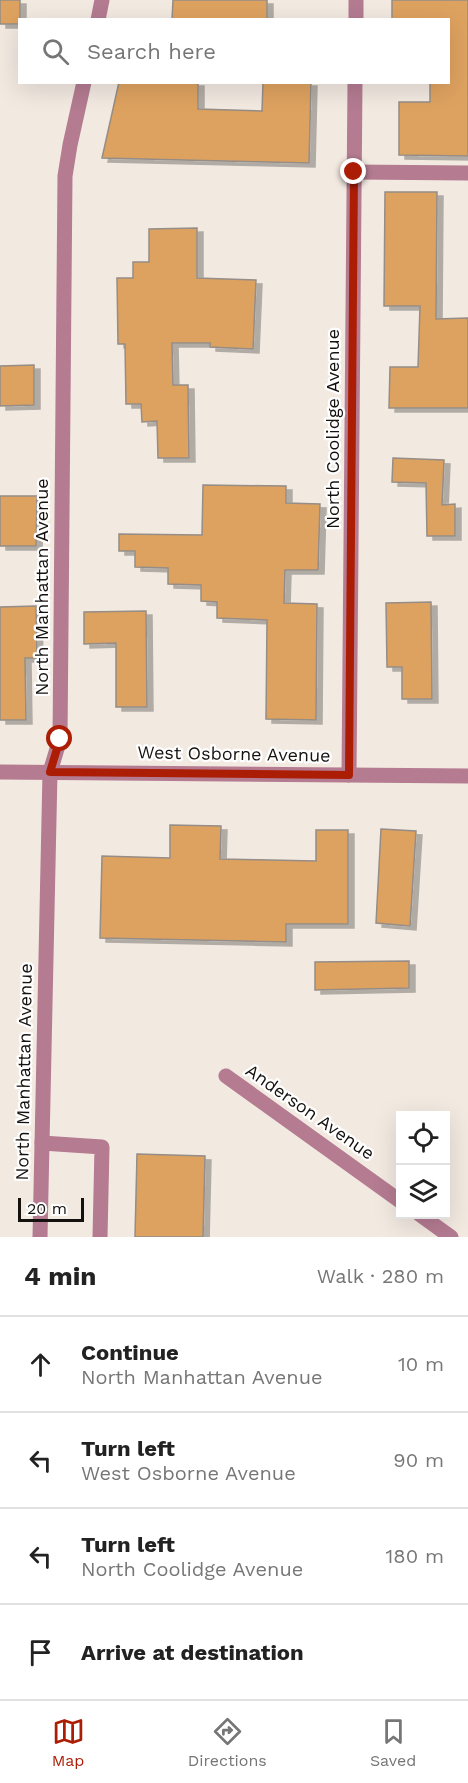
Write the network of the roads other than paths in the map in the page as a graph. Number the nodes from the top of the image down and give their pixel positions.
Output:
1 (102, 0) edge
2 (356, 0) edge
3 (98, 18) edge
4 (356, 18) edge
5 (84, 84) edge
6 (355, 84) edge
7 (354, 172) junction
8 (468, 173) edge
9 (0, 772) edge
10 (50, 772) junction
11 (349, 775) junction
12 (468, 776) edge
13 (226, 1076) dead end
14 (42, 1143) junction
15 (396, 1198) edge
16 (425, 1219) edge
17 (40, 1237) edge
18 (100, 1237) edge
19 (451, 1237) edge

1 - 3 street
2 - 4 street
5 - 10 street, North Manhattan Avenue
6 - 7 street, North Coolidge Avenue
7 - 8 street
7 - 11 street, North Coolidge Avenue
9 - 10 street, West Osborne Avenue
10 - 11 street, West Osborne Avenue
10 - 14 street, North Manhattan Avenue
11 - 12 street, West Osborne Avenue
13 - 15 street, Anderson Avenue
14 - 17 street, North Manhattan Avenue
14 - 18 street
16 - 19 street

